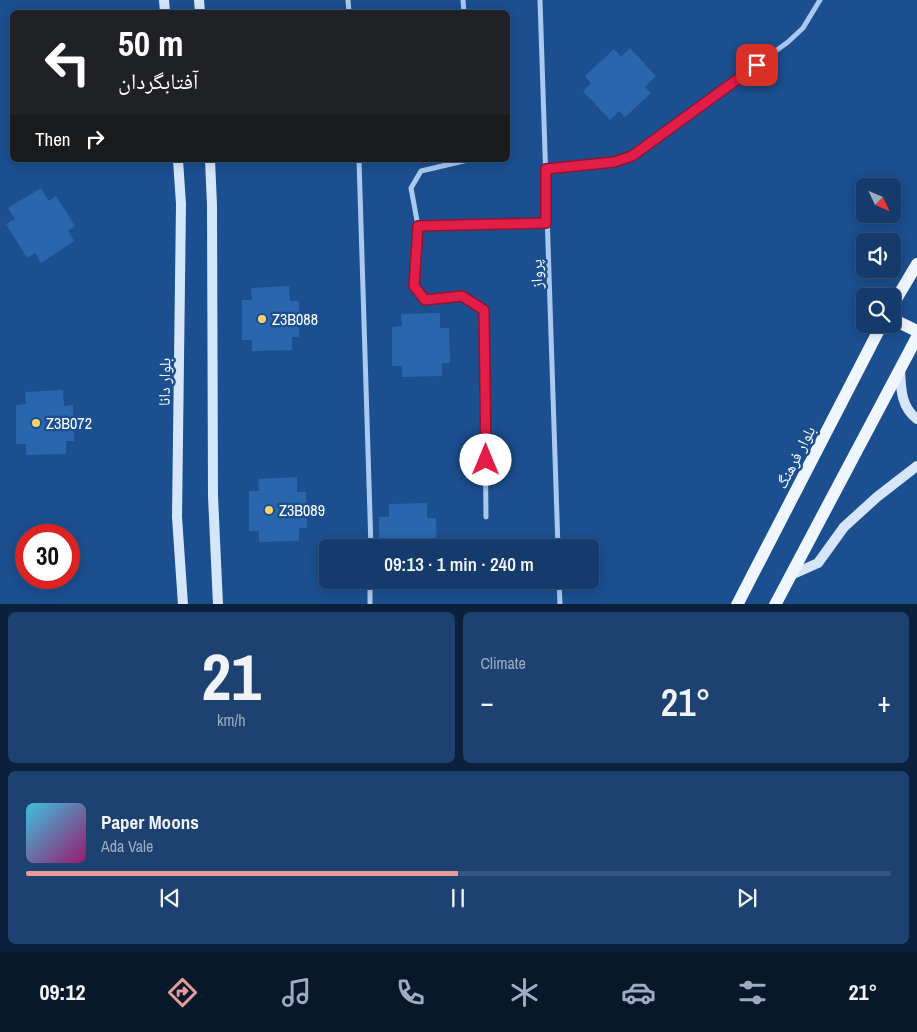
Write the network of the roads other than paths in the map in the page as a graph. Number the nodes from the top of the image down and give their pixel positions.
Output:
1 (540, 0) edge
2 (820, 0) edge
3 (178, 162) edge
4 (210, 162) edge
5 (359, 162) edge
6 (459, 162) edge
7 (546, 169) junction
8 (546, 223) junction
9 (418, 226) junction
10 (917, 264) edge
11 (901, 291) edge
12 (901, 323) edge
13 (917, 331) edge
14 (877, 333) edge
15 (917, 336) edge
16 (900, 370) junction
17 (917, 419) edge
18 (917, 466) edge
19 (486, 517) dead end
20 (371, 539) edge
21 (558, 539) edge
22 (790, 575) junction
23 (370, 589) edge
24 (559, 589) edge
25 (183, 604) edge
26 (218, 604) edge
27 (370, 604) edge
28 (560, 604) edge
29 (737, 604) edge
30 (775, 604) edge

1 - 7 street, پرواز
2 - 7 street
3 - 25 street, بلوار دانا
4 - 26 street
5 - 20 street
6 - 9 street
7 - 8 street, پرواز
8 - 9 street
8 - 21 street, پرواز
9 - 19 street
10 - 11 main road
12 - 13 main road
14 - 29 main road, بلوار فرهنگ
15 - 16 main road
16 - 17 street
16 - 22 main road
18 - 22 street
22 - 30 main road
23 - 27 street
24 - 28 street

